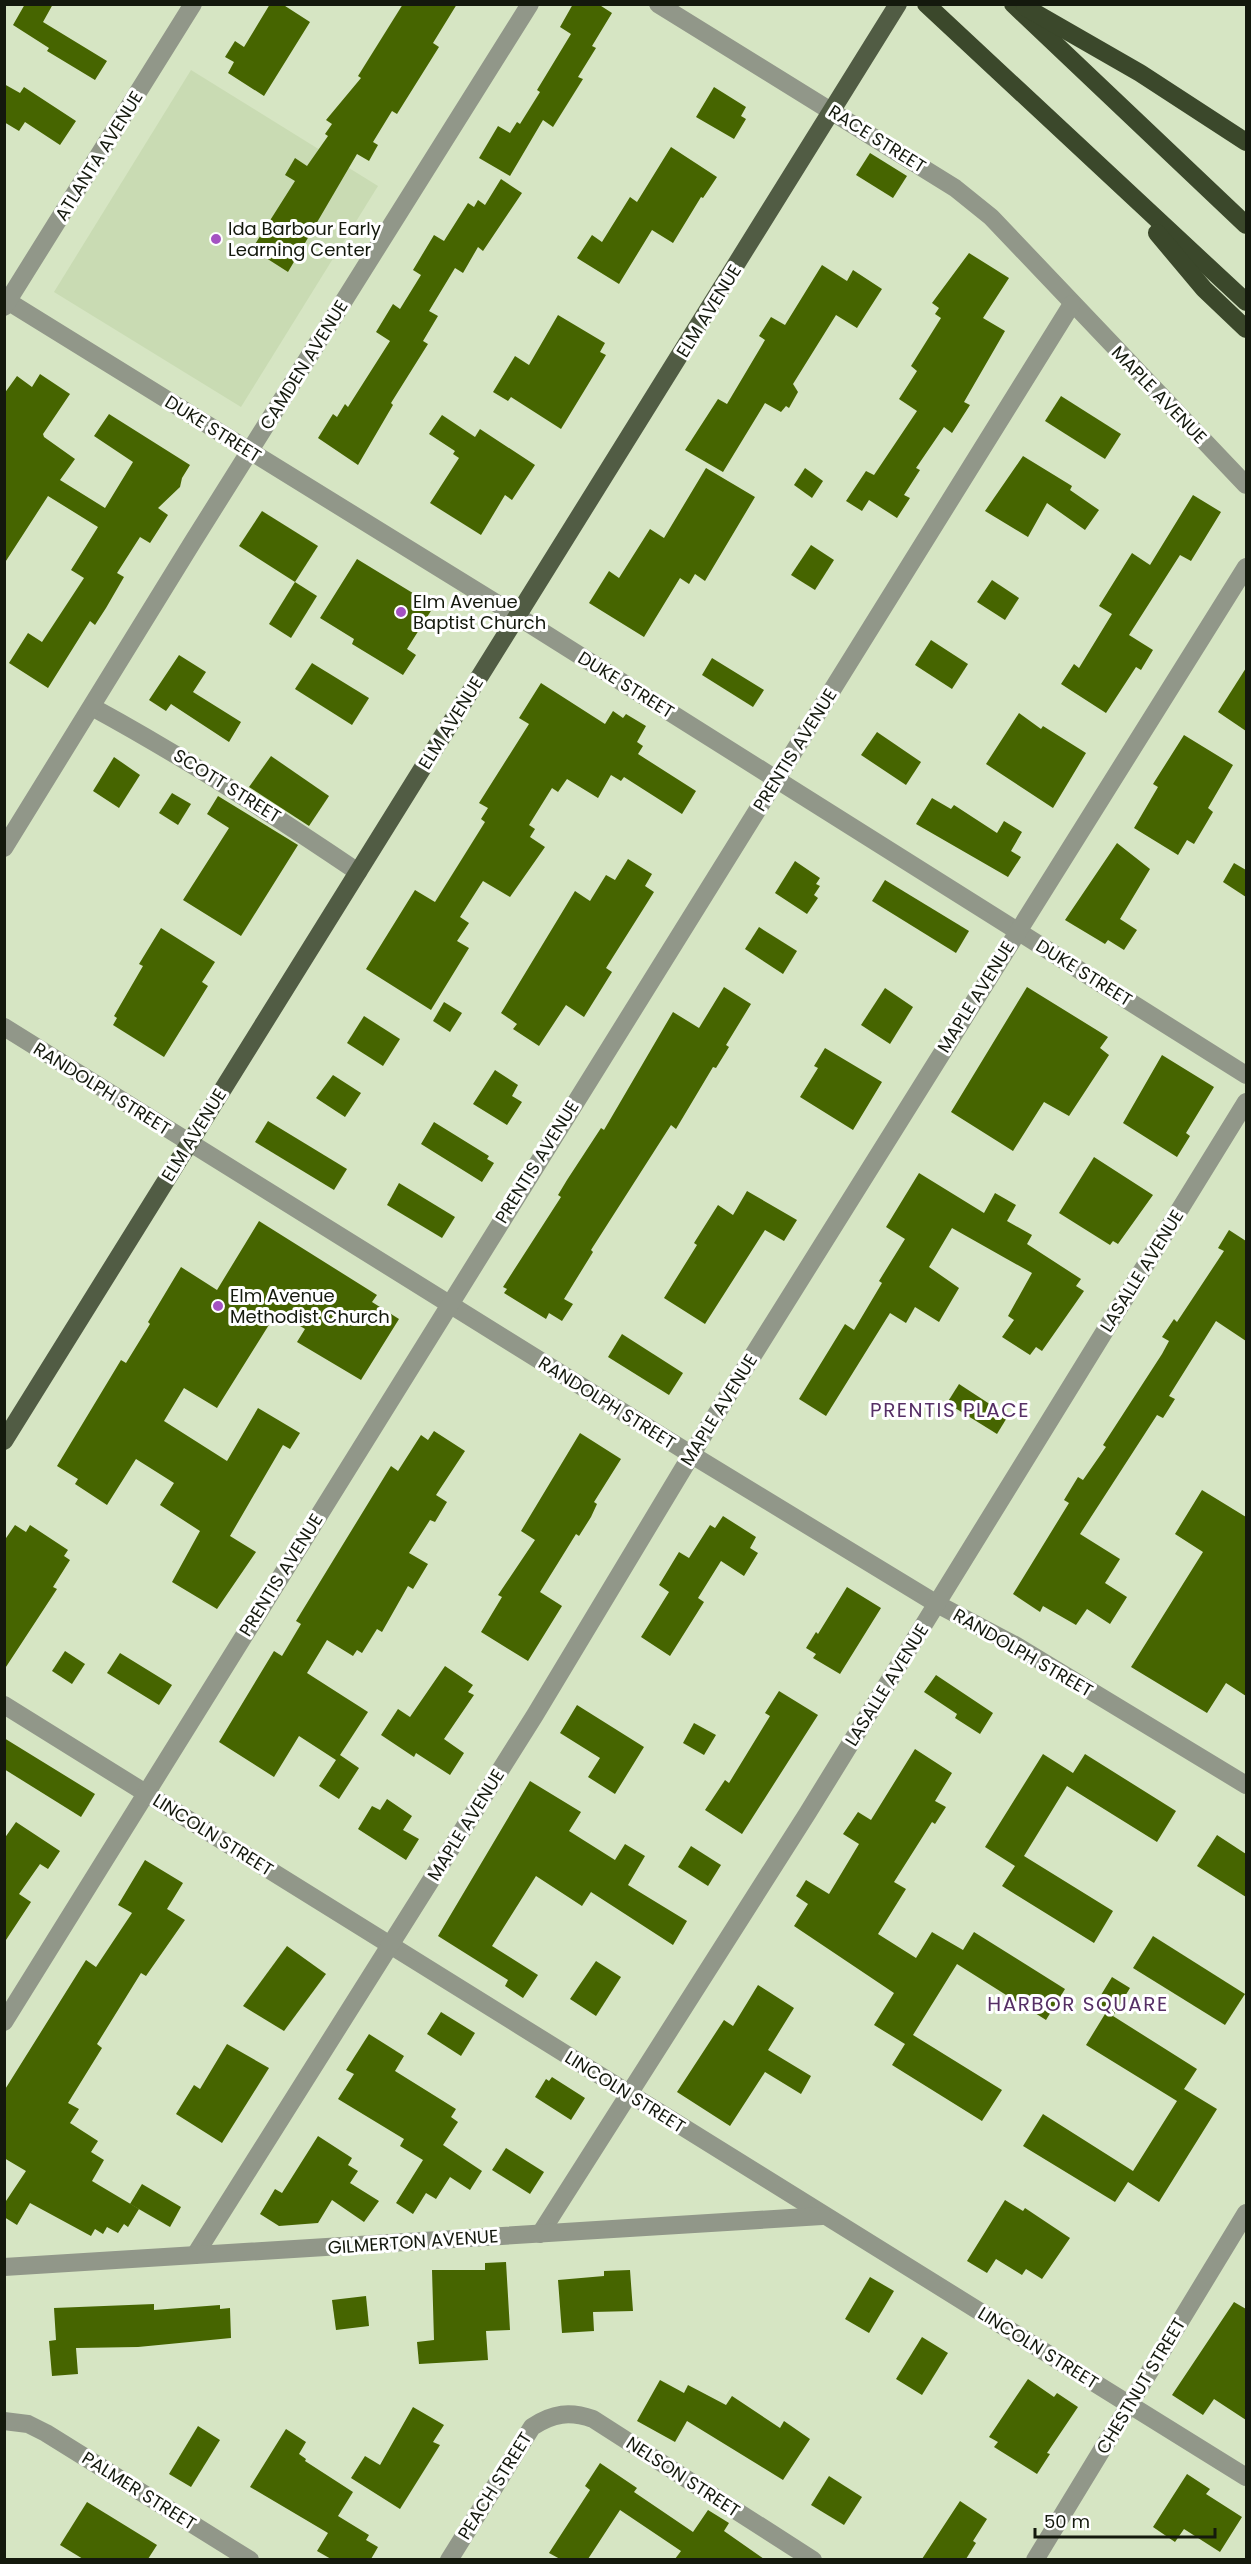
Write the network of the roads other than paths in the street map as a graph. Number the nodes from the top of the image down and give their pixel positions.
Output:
1 (192, 4) edge
2 (530, 4) edge
3 (658, 4) edge
4 (897, 4) edge
5 (926, 4) edge
6 (1013, 4) edge
7 (1021, 4) edge
8 (832, 111) junction
9 (1246, 142) edge
10 (1110, 176) junction
11 (1246, 225) edge
12 (1246, 302) edge
13 (6, 303) edge
14 (1072, 304) junction
15 (1246, 329) edge
16 (250, 452) junction
17 (1246, 485) edge
18 (1246, 567) edge
19 (517, 616) junction
20 (92, 707) junction
21 (776, 780) junction
22 (4, 848) edge
23 (358, 872) junction
24 (1017, 931) junction
25 (4, 1027) edge
26 (1246, 1074) edge
27 (1246, 1102) edge
28 (190, 1143) junction
29 (448, 1305) junction
30 (4, 1441) edge
31 (692, 1455) junction
32 (937, 1604) junction
33 (4, 1705) edge
34 (1246, 1785) edge
35 (146, 1793) junction
36 (390, 1945) junction
37 (4, 2022) edge
38 (629, 2094) junction
39 (1246, 2213) edge
40 (822, 2216) junction
41 (540, 2234) junction
42 (195, 2255) junction
43 (4, 2267) edge
44 (1130, 2404) junction
45 (547, 2417) joint
46 (4, 2421) edge
47 (1246, 2478) edge
48 (250, 2559) edge
49 (449, 2559) edge
50 (813, 2559) edge
51 (1035, 2559) edge

1 - 13 street, ATLANTA AVENUE
2 - 16 street, CAMDEN AVENUE
3 - 8 street, RACE STREET
4 - 8 main road, ELM AVENUE
5 - 10 highway
6 - 11 highway
7 - 9 highway
8 - 14 street, RACE STREET
8 - 19 main road, ELM AVENUE
10 - 12 highway
10 - 15 highway
13 - 16 street, DUKE STREET
14 - 17 street, MAPLE AVENUE
14 - 21 street, PRENTIS AVENUE
16 - 19 street, DUKE STREET
16 - 20 street, CAMDEN AVENUE
18 - 24 street, MAPLE AVENUE
19 - 21 street, DUKE STREET
19 - 23 main road, ELM AVENUE
20 - 22 street, CAMDEN AVENUE
20 - 23 street, SCOTT STREET
21 - 24 street, DUKE STREET
21 - 29 street, PRENTIS AVENUE
23 - 28 main road, ELM AVENUE
24 - 26 street, DUKE STREET
24 - 31 street, MAPLE AVENUE
25 - 28 street, RANDOLPH STREET
27 - 32 street, LASALLE AVENUE
28 - 29 street, RANDOLPH STREET
28 - 30 main road, ELM AVENUE
29 - 31 street, RANDOLPH STREET
29 - 35 street, PRENTIS AVENUE
31 - 32 street, RANDOLPH STREET
31 - 36 street, MAPLE AVENUE
32 - 34 street, RANDOLPH STREET
32 - 38 street, LASALLE AVENUE
33 - 35 street, LINCOLN STREET
35 - 36 street, LINCOLN STREET
35 - 37 street, PRENTIS AVENUE
36 - 38 street, LINCOLN STREET
36 - 42 street, MAPLE AVENUE
38 - 40 street, LINCOLN STREET
38 - 41 street, LASALLE AVENUE
39 - 44 street, CHESTNUT STREET
40 - 41 street, GILMERTON AVENUE
40 - 44 street, LINCOLN STREET
41 - 42 street, GILMERTON AVENUE
42 - 43 street, GILMERTON AVENUE
44 - 47 street, LINCOLN STREET
44 - 51 street, CHESTNUT STREET
45 - 49 street, PEACH STREET
45 - 50 street, NELSON STREET
46 - 48 street, PALMER STREET

